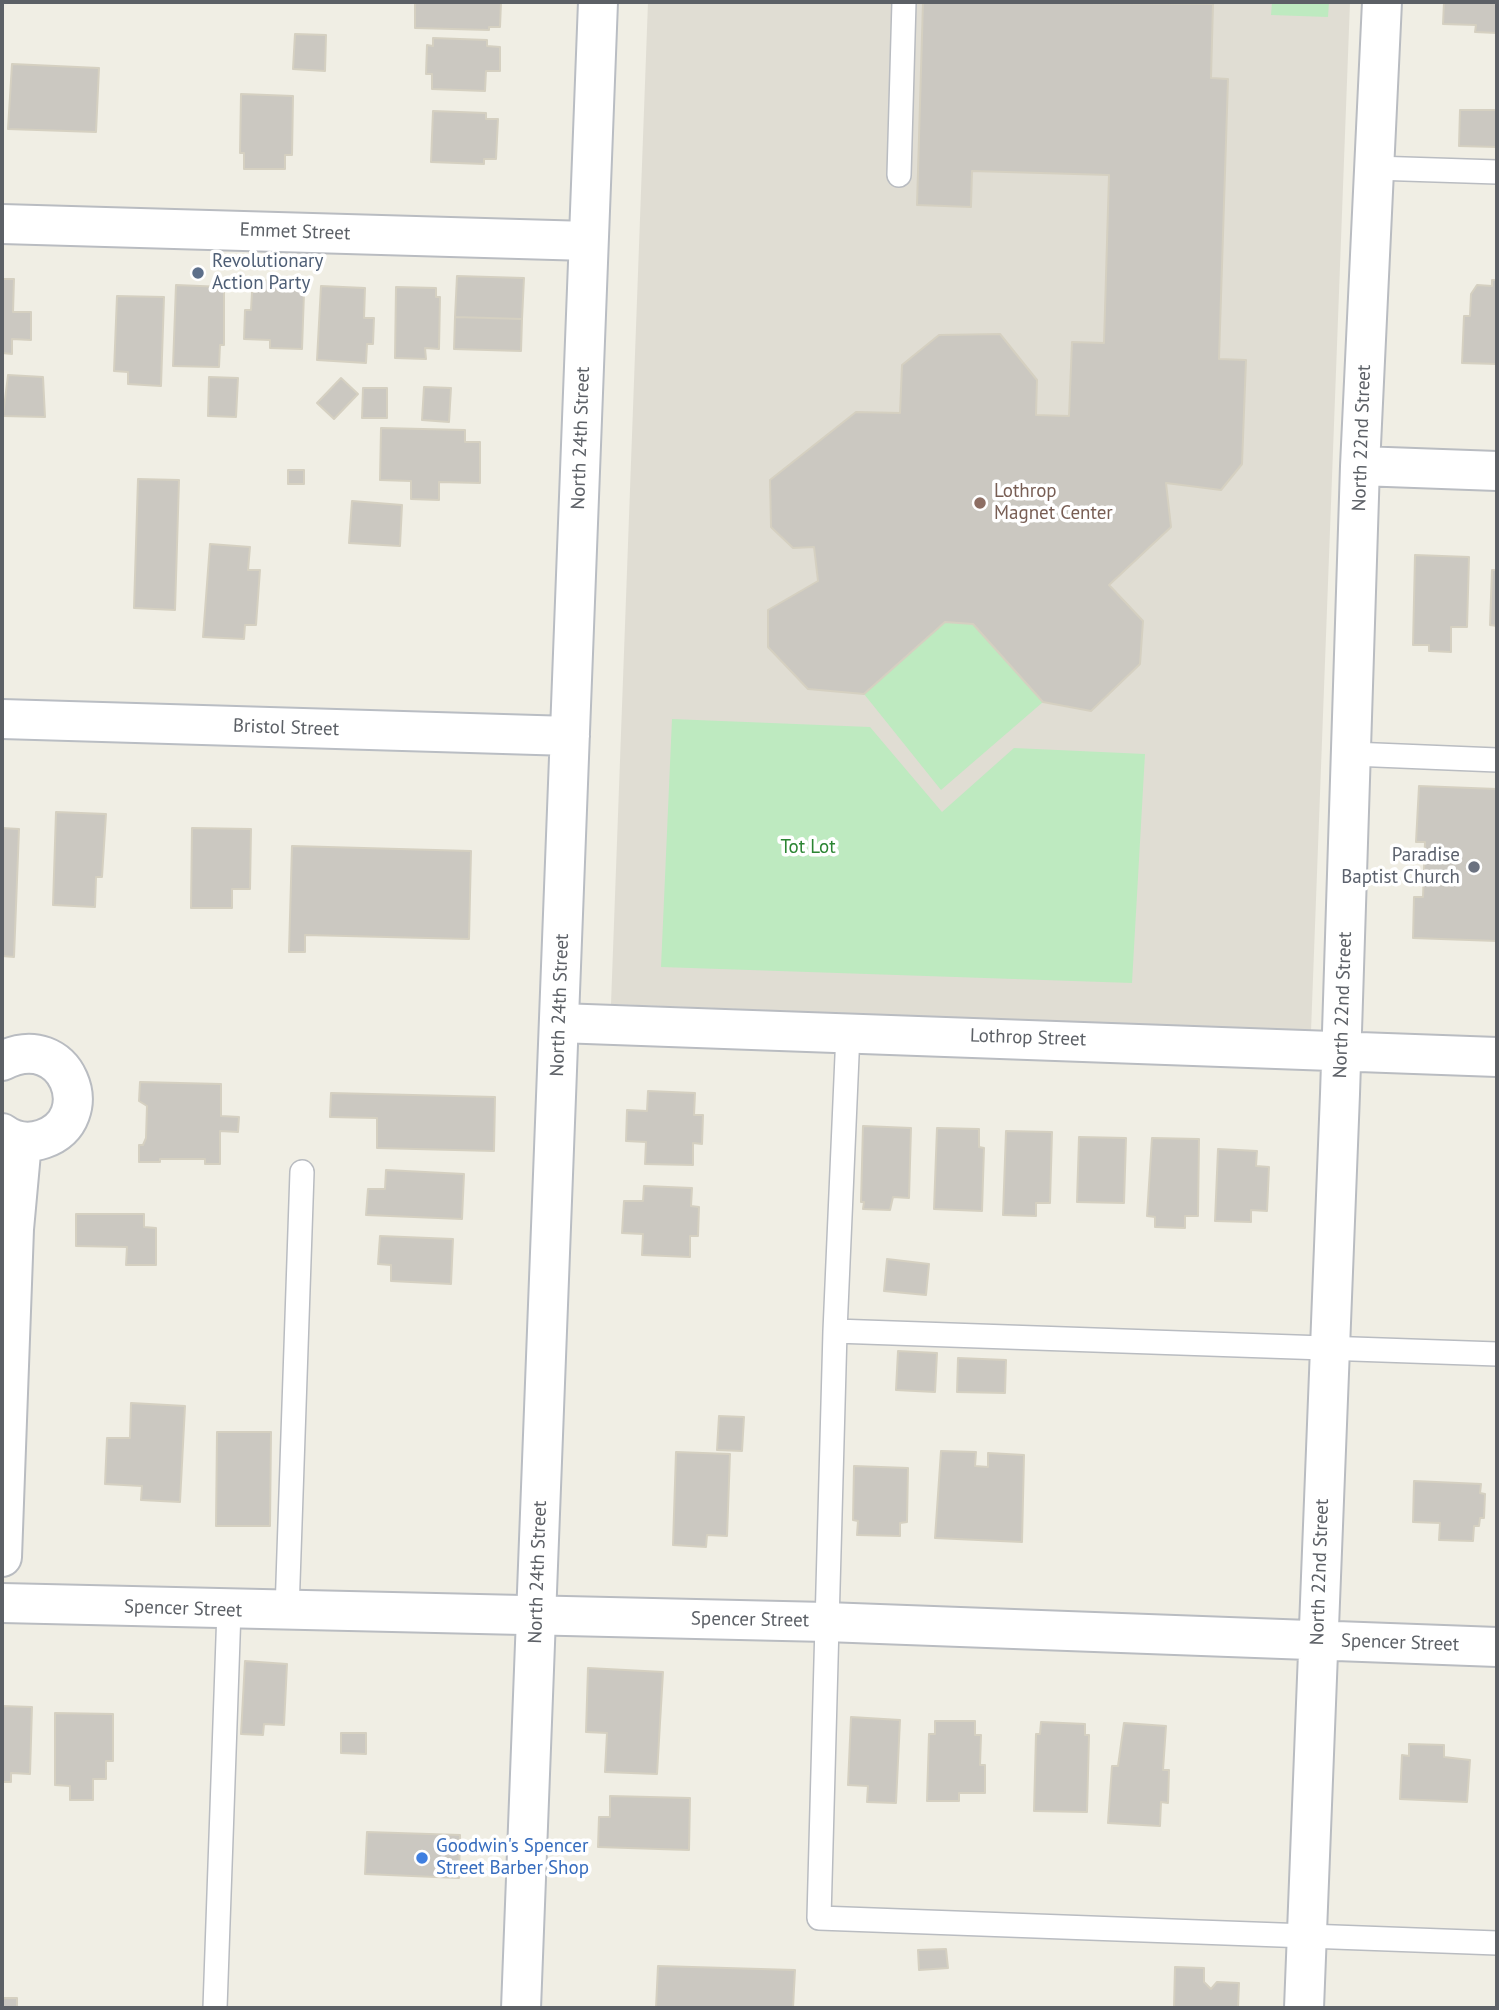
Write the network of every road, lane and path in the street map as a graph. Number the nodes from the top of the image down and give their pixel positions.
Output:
1 (598, 2) edge
2 (904, 2) edge
3 (1382, 2) edge
4 (1374, 168) junction
5 (1497, 172) edge
6 (899, 175) dead end
7 (2, 225) edge
8 (588, 241) junction
9 (1360, 467) junction
10 (1497, 471) edge
11 (2, 719) edge
12 (570, 736) junction
13 (1352, 754) junction
14 (1497, 760) edge
15 (559, 1023) junction
16 (848, 1033) junction
17 (1342, 1051) junction
18 (1497, 1057) edge
19 (2, 1061) edge
20 (12, 1137) edge
21 (302, 1172) dead end
22 (835, 1331) junction
23 (1330, 1348) junction
24 (1497, 1354) edge
25 (2, 1557) edge
26 (2, 1603) edge
27 (229, 1610) junction
28 (288, 1611) junction
29 (537, 1616) junction
30 (826, 1622) junction
31 (1317, 1640) junction
32 (1497, 1647) edge
33 (1307, 1936) junction
34 (1497, 1943) edge
35 (215, 2008) edge
36 (522, 2008) edge
37 (1304, 2008) edge

1 - 8 street, North 24th Street
2 - 6 lane
3 - 4 street, North 22nd Street
4 - 5 lane
4 - 9 street, North 22nd Street
7 - 8 street, Emmet Street
8 - 12 street, North 24th Street
9 - 10 street
9 - 13 street, North 22nd Street
11 - 12 street, Bristol Street
12 - 15 street, North 24th Street
13 - 14 lane
13 - 17 street, North 22nd Street
15 - 16 street, Lothrop Street
15 - 29 street, North 24th Street
16 - 17 street, Lothrop Street
16 - 22 lane
17 - 18 street, Lothrop Street
17 - 23 street, North 22nd Street
19 - 20 street
20 - 25 street
21 - 28 lane
22 - 23 lane
22 - 30 lane
23 - 24 lane
23 - 31 street, North 22nd Street
26 - 27 street, Spencer Street
27 - 28 street, Spencer Street
27 - 35 lane
28 - 29 street, Spencer Street
29 - 30 street, Spencer Street
29 - 36 street, North 24th Street
30 - 31 street, Spencer Street
30 - 33 lane
31 - 32 street, Spencer Street
31 - 33 street, North 22nd Street
33 - 34 lane
33 - 37 street, North 22nd Street

